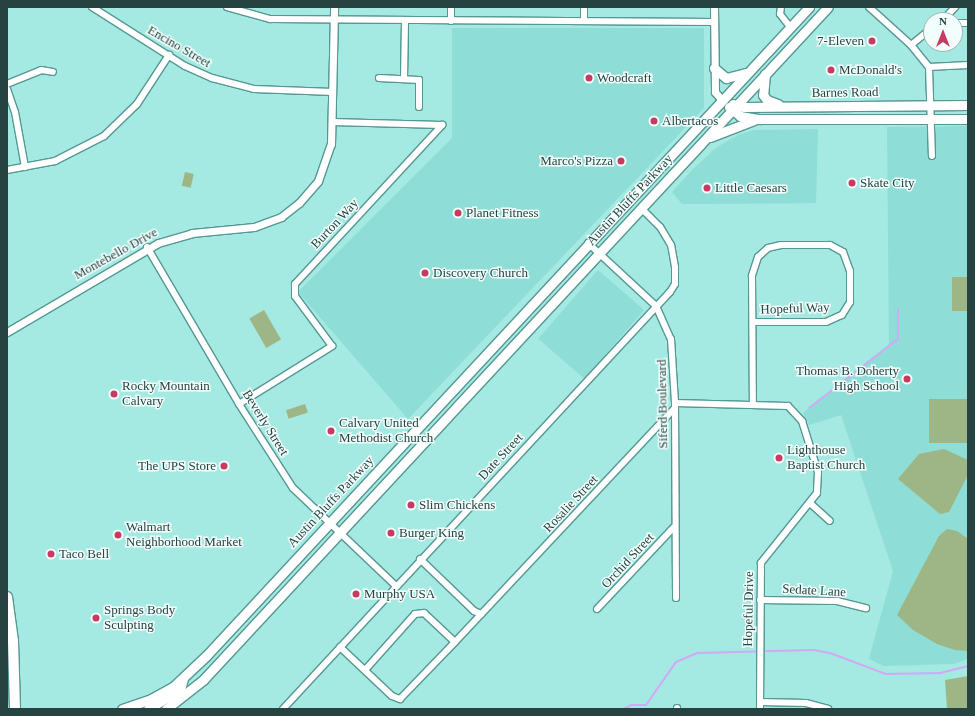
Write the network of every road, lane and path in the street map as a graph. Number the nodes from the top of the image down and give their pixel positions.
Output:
1 (92, 7) edge
2 (227, 7) edge
3 (334, 7) edge
4 (451, 7) edge
5 (584, 7) edge
6 (714, 7) edge
7 (780, 7) edge
8 (809, 7) edge
9 (828, 7) edge
10 (869, 7) edge
11 (334, 20) junction
12 (405, 20) junction
13 (451, 21) junction
14 (584, 21) junction
15 (714, 22) junction
16 (790, 27) junction
17 (923, 35) edge
18 (911, 45) junction
19 (169, 55) junction
20 (968, 65) edge
21 (714, 68) junction
22 (929, 68) junction
23 (749, 71) junction
24 (53, 72) dead end
25 (765, 74) junction
26 (379, 78) dead end
27 (404, 79) junction
28 (7, 84) edge
29 (7, 88) edge
30 (332, 92) junction
31 (722, 100) junction
32 (932, 105) junction
33 (968, 105) edge
34 (785, 106) junction
35 (419, 107) dead end
36 (735, 108) junction
37 (760, 119) junction
38 (932, 119) junction
39 (968, 119) edge
40 (332, 122) junction
41 (706, 139) junction
42 (932, 156) dead end
43 (25, 167) junction
44 (7, 170) edge
45 (641, 208) junction
46 (588, 243) junction
47 (147, 247) junction
48 (756, 248) dead end
49 (598, 253) junction
50 (762, 253) junction
51 (656, 306) junction
52 (753, 322) junction
53 (7, 332) edge
54 (451, 391) junction
55 (239, 404) junction
56 (753, 404) junction
57 (675, 406) junction
58 (451, 412) junction
59 (811, 504) junction
60 (830, 521) dead end
61 (329, 523) junction
62 (674, 528) junction
63 (340, 533) junction
64 (420, 559) junction
65 (396, 586) junction
66 (7, 597) edge
67 (676, 598) dead end
68 (760, 600) junction
69 (866, 608) dead end
70 (598, 610) dead end
71 (246, 612) junction
72 (481, 614) junction
73 (247, 632) junction
74 (455, 642) junction
75 (340, 647) junction
76 (365, 670) junction
77 (183, 679) junction
78 (760, 702) junction
79 (15, 709) edge
80 (122, 709) edge
81 (148, 709) edge
82 (166, 709) edge
83 (283, 709) edge
84 (760, 709) edge
85 (828, 709) edge

1 - 19 street, Encino Street
2 - 11 street
3 - 11 street, Montebello Drive
4 - 13 street
5 - 14 street
6 - 15 street
7 - 16 street
8 - 16 main road, Austin Bluffs Parkway
9 - 25 main road, Austin Bluffs Parkway
10 - 18 street
11 - 12 street
11 - 30 street, Montebello Drive
12 - 13 street
12 - 27 street
13 - 14 street
14 - 15 street
15 - 21 street
16 - 23 main road, Austin Bluffs Parkway
17 - 18 street
18 - 22 street
19 - 30 street, Encino Street
19 - 43 street
20 - 22 street
21 - 23 main road
21 - 31 street
22 - 32 street
23 - 31 main road, Austin Bluffs Parkway
24 - 28 street
25 - 34 main road
25 - 36 main road, Austin Bluffs Parkway
26 - 27 street
27 - 35 street
29 - 43 street
30 - 40 street, Montebello Drive
31 - 36 main road
31 - 46 main road, Austin Bluffs Parkway
32 - 33 main road, Barnes Road
32 - 34 main road, Barnes Road
32 - 38 street
34 - 36 main road, Barnes Road
36 - 37 main road, Barnes Road
36 - 41 main road, Austin Bluffs Parkway
37 - 38 main road, Barnes Road
37 - 41 main road
38 - 39 main road, Barnes Road
38 - 42 street
40 - 47 street, Montebello Drive
40 - 55 street, Burton Way
41 - 45 main road, Austin Bluffs Parkway
43 - 44 street
45 - 49 main road, Austin Bluffs Parkway
45 - 51 street, Date Street
46 - 49 street, Siferd Boulevard
46 - 54 main road, Austin Bluffs Parkway
47 - 53 street, Montebello Drive
47 - 55 street, Beverly Street
48 - 50 street
49 - 51 street, Siferd Boulevard
49 - 58 main road, Austin Bluffs Parkway
50 - 52 street, Hopeful Way
50 - 52 street, Hopeful Way
51 - 57 street, Siferd Boulevard
51 - 64 street, Date Street
52 - 56 street, Hopeful Way
54 - 58 main road
54 - 61 main road, Austin Bluffs Parkway
55 - 61 street, Beverly Street
56 - 57 street, Hopeful Drive
56 - 59 street, Hopeful Drive
57 - 62 street, Siferd Boulevard
57 - 72 street, Rosalie Street
58 - 63 main road, Austin Bluffs Parkway
59 - 60 street
59 - 68 street, Hopeful Drive
61 - 63 street, Beverly Street
61 - 71 main road, Austin Bluffs Parkway
62 - 67 street, Siferd Boulevard
62 - 70 street, Orchid Street
63 - 65 street, Beverly Street
63 - 73 main road, Austin Bluffs Parkway
64 - 65 street, Date Street
64 - 72 street
65 - 75 street, Date Street
66 - 79 highway
68 - 69 street, Sedate Lane
68 - 78 street, Hopeful Drive
71 - 73 main road
71 - 77 main road, Austin Bluffs Parkway
72 - 74 street, Rosalie Street
73 - 82 main road, Austin Bluffs Parkway
74 - 76 street, Rosalie Street
74 - 76 street
75 - 76 street
75 - 83 street, Date Street
77 - 80 main road, Austin Bluffs Parkway
77 - 81 main road
78 - 84 street, Hopeful Drive
78 - 85 street

